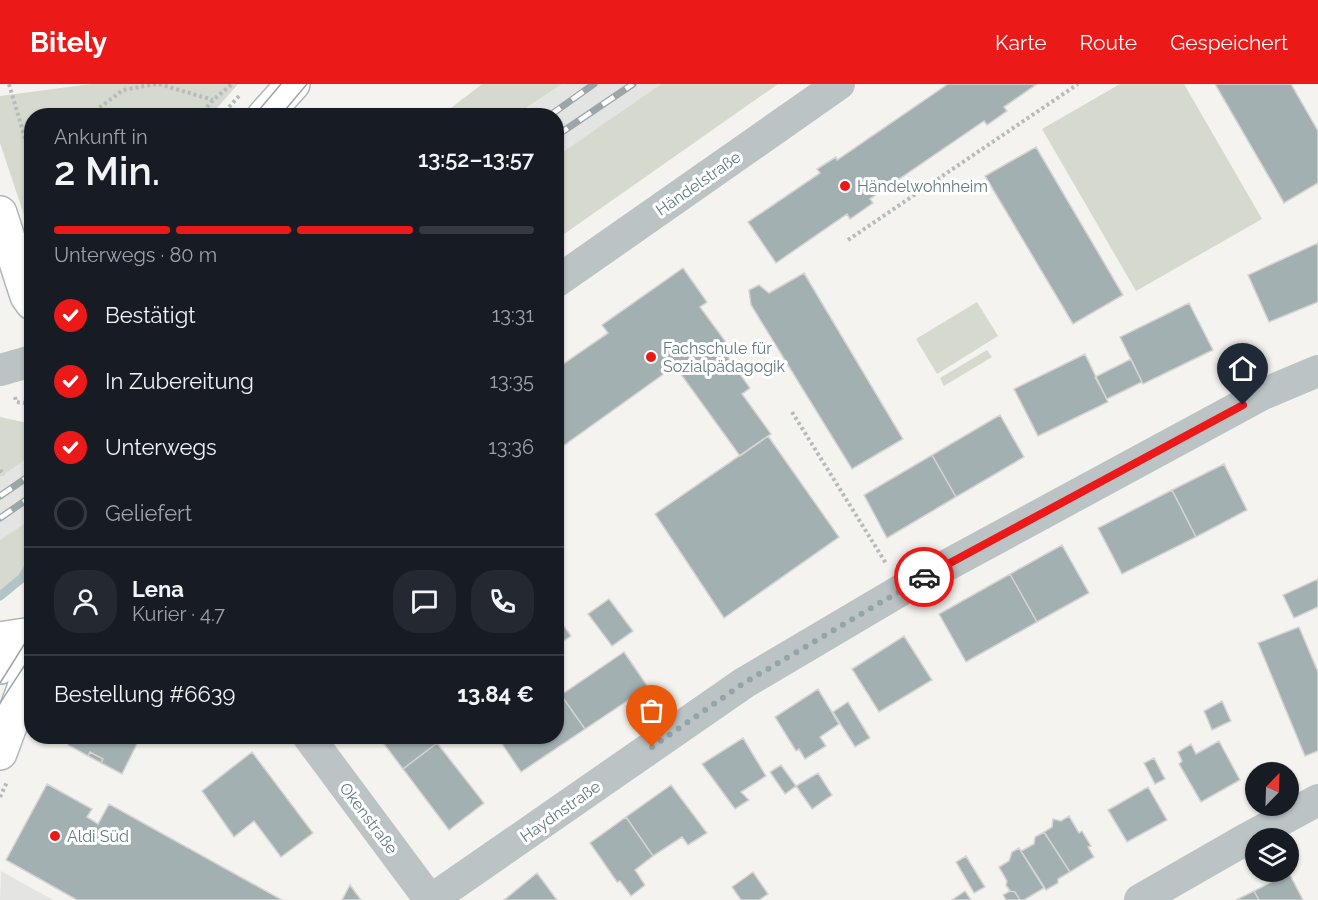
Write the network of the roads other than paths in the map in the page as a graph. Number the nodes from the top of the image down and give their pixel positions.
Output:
1 (293, 84) edge
2 (839, 84) edge
3 (271, 108) edge
4 (0, 213) edge
5 (564, 276) edge
6 (24, 287) edge
7 (24, 363) edge
8 (0, 370) edge
9 (1318, 371) edge
10 (24, 635) edge
11 (0, 639) edge
12 (24, 647) edge
13 (24, 666) edge
14 (0, 667) edge
15 (24, 688) edge
16 (0, 702) edge
17 (314, 744) edge
18 (0, 753) edge
19 (1318, 800) edge
20 (430, 900) edge
21 (1140, 900) edge

1 - 3 main road
2 - 5 street, Händelstraße
4 - 6 main road
7 - 8 street
9 - 20 street, Haydnstraße
10 - 11 main road
12 - 14 main road
13 - 16 main road
15 - 18 main road
17 - 20 street, Okenstraße
19 - 21 street

